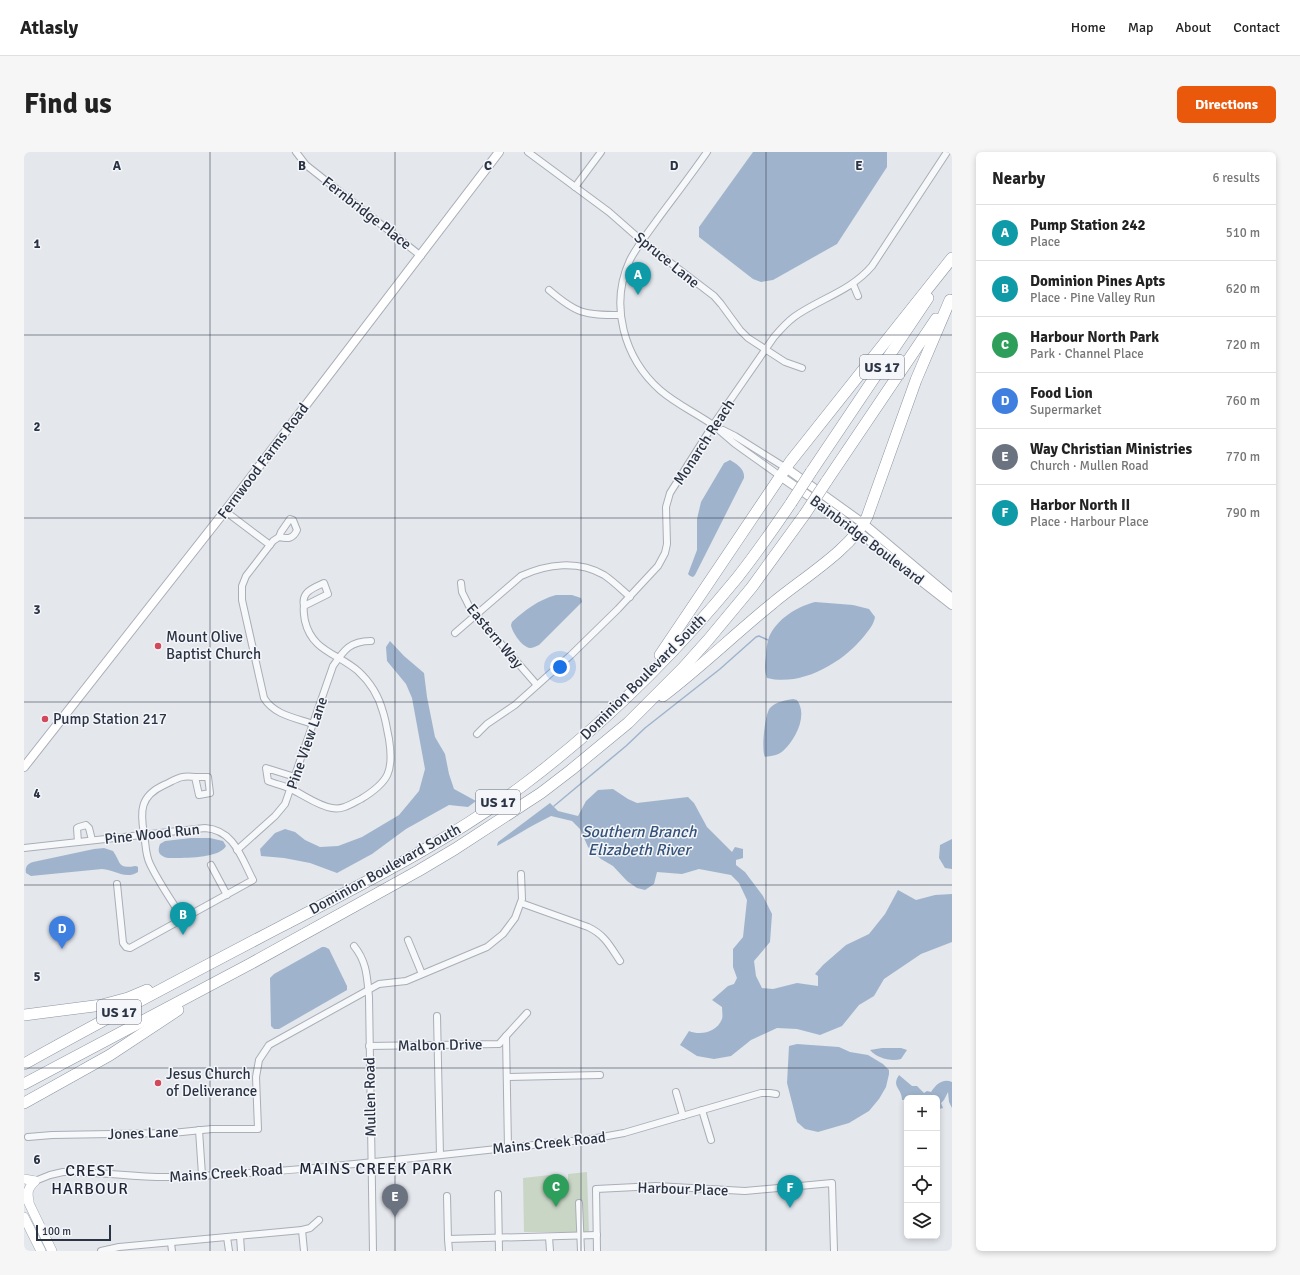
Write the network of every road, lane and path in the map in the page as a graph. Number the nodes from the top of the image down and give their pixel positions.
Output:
1 (296, 152) edge
2 (499, 152) edge
3 (528, 152) edge
4 (601, 152) edge
5 (707, 152) edge
6 (947, 152) edge
7 (575, 187) junction
8 (642, 241) junction
9 (421, 256) junction
10 (952, 258) edge
11 (952, 263) edge
12 (852, 284) junction
13 (549, 290) dead end
14 (858, 296) dead end
15 (951, 298) edge
16 (620, 315) junction
17 (767, 350) junction
18 (802, 368) dead end
19 (713, 425) junction
20 (783, 472) junction
21 (225, 511) junction
22 (861, 528) junction
23 (279, 537) dead end
24 (270, 545) junction
25 (461, 583) dead end
26 (630, 597) junction
27 (952, 598) edge
28 (952, 605) edge
29 (304, 606) dead end
30 (475, 615) junction
31 (455, 633) dead end
32 (372, 641) dead end
33 (338, 658) junction
34 (642, 682) junction
35 (537, 685) junction
36 (628, 723) junction
37 (313, 724) junction
38 (477, 734) dead end
39 (24, 767) edge
40 (195, 777) dead end
41 (295, 777) junction
42 (291, 789) junction
43 (144, 834) junction
44 (92, 840) junction
45 (78, 842) junction
46 (24, 848) edge
47 (238, 850) junction
48 (211, 865) dead end
49 (521, 874) dead end
50 (117, 884) dead end
51 (227, 895) junction
52 (521, 903) junction
53 (183, 920) junction
54 (408, 940) dead end
55 (354, 946) dead end
56 (620, 961) dead end
57 (250, 964) junction
58 (198, 970) junction
59 (422, 974) junction
60 (368, 989) junction
61 (527, 1012) dead end
62 (24, 1015) edge
63 (437, 1016) dead end
64 (506, 1036) junction
65 (438, 1045) junction
66 (370, 1046) junction
67 (24, 1063) edge
68 (600, 1076) dead end
69 (507, 1077) junction
70 (24, 1084) edge
71 (676, 1092) dead end
72 (776, 1094) dead end
73 (24, 1103) edge
74 (702, 1110) junction
75 (683, 1116) junction
76 (199, 1130) junction
77 (28, 1137) dead end
78 (711, 1140) dead end
79 (508, 1148) junction
80 (440, 1155) junction
81 (371, 1162) junction
82 (202, 1175) junction
83 (24, 1179) edge
84 (35, 1181) junction
85 (24, 1194) edge
86 (498, 1194) dead end
87 (447, 1196) dead end
88 (579, 1203) dead end
89 (27, 1205) edge
90 (24, 1216) edge
91 (318, 1220) dead end
92 (302, 1230) junction
93 (597, 1235) junction
94 (240, 1236) junction
95 (580, 1236) junction
96 (227, 1237) junction
97 (550, 1237) junction
98 (45, 1238) junction
99 (499, 1238) junction
100 (448, 1239) junction
101 (171, 1242) junction
102 (159, 1244) junction
103 (120, 1249) edge
104 (41, 1251) edge
105 (52, 1251) edge
106 (101, 1251) edge
107 (160, 1251) edge
108 (172, 1251) edge
109 (229, 1251) edge
110 (241, 1251) edge
111 (304, 1251) edge
112 (373, 1251) edge
113 (449, 1251) edge
114 (499, 1251) edge
115 (550, 1251) edge
116 (581, 1251) edge
117 (597, 1251) edge
118 (834, 1251) edge

1 - 9 street, Fernbridge Place
2 - 9 street, Fernwood Farms Road
3 - 7 street, Spruce Lane
4 - 7 street
5 - 8 street
6 - 12 street, Monarch Reach
7 - 8 street, Spruce Lane
8 - 16 street
8 - 17 street, Spruce Lane
9 - 21 street, Fernwood Farms Road
10 - 20 highway
11 - 34 highway, Dominion Boulevard South / US 17, bridge
12 - 14 street
12 - 17 street, Monarch Reach
13 - 16 street
15 - 22 highway
15 - 36 highway, Dominion Boulevard South / US 17, bridge
16 - 19 street
17 - 18 street, Spruce Lane
17 - 19 street, Monarch Reach
19 - 20 street
19 - 20 street
19 - 26 street, Monarch Reach
20 - 22 street, Bainbridge Boulevard
20 - 34 highway
21 - 24 street
21 - 39 street, Fernwood Farms Road
22 - 27 street, Bainbridge Boulevard
22 - 28 street, Bainbridge Boulevard
22 - 36 highway
23 - 24 street
24 - 37 street
25 - 30 street, Eastern Way
26 - 30 street
26 - 35 street, Monarch Reach
29 - 33 street
30 - 31 street
30 - 35 street, Eastern Way
32 - 33 street, Pine View Lane
33 - 37 street, Pine View Lane
33 - 42 street
34 - 58 highway, Dominion Boulevard South / US 17
35 - 38 street, Monarch Reach
36 - 57 highway, Dominion Boulevard South / US 17
37 - 41 street, Pine View Lane
40 - 43 street
41 - 42 street, Pine View Lane
41 - 42 street
42 - 47 street, Pine View Lane
43 - 44 street, Pine Wood Run
43 - 47 street, Pine Wood Run
43 - 53 street
44 - 45 street, Pine Wood Run
44 - 45 street
45 - 46 street, Pine Wood Run
47 - 51 street, Pine Wood Run
48 - 51 street
49 - 52 street
50 - 53 street
51 - 53 street
52 - 56 street
52 - 59 street
54 - 59 street
55 - 60 street, Mullen Road
57 - 70 highway, Dominion Boulevard South
57 - 73 highway
58 - 62 highway
58 - 67 highway, Dominion Boulevard South / US 17
59 - 60 street
60 - 66 street, Mullen Road
60 - 76 street, Jones Lane
61 - 64 street
63 - 65 street
64 - 65 street, Malbon Drive
64 - 69 street
65 - 66 street, Malbon Drive
65 - 80 street
66 - 81 street, Mullen Road
68 - 69 street
69 - 79 street
71 - 75 street
72 - 74 street, Mains Creek Road
74 - 75 street, Mains Creek Road
74 - 78 street
75 - 79 street, Mains Creek Road
76 - 77 street, Jones Lane
76 - 82 street
79 - 80 street, Mains Creek Road
80 - 81 street, Mains Creek Road
81 - 82 street, Mains Creek Road
81 - 112 street, Mullen Road
82 - 84 street, Mains Creek Road
83 - 84 main road
84 - 89 main road
85 - 89 main road
86 - 99 street
87 - 100 street
88 - 95 street
89 - 98 main road
90 - 104 main road
91 - 92 street
92 - 94 street
92 - 111 street
93 - 95 street
93 - 117 street, Harbour Place
93 - 118 street, Harbour Place
94 - 96 street
94 - 110 street
95 - 97 street
95 - 116 street
96 - 101 street
96 - 109 street
97 - 99 street
97 - 115 street
98 - 104 main road
98 - 105 main road
99 - 100 street
99 - 114 street
100 - 113 street
101 - 102 street
101 - 108 street
102 - 103 street
102 - 107 street
103 - 106 street

